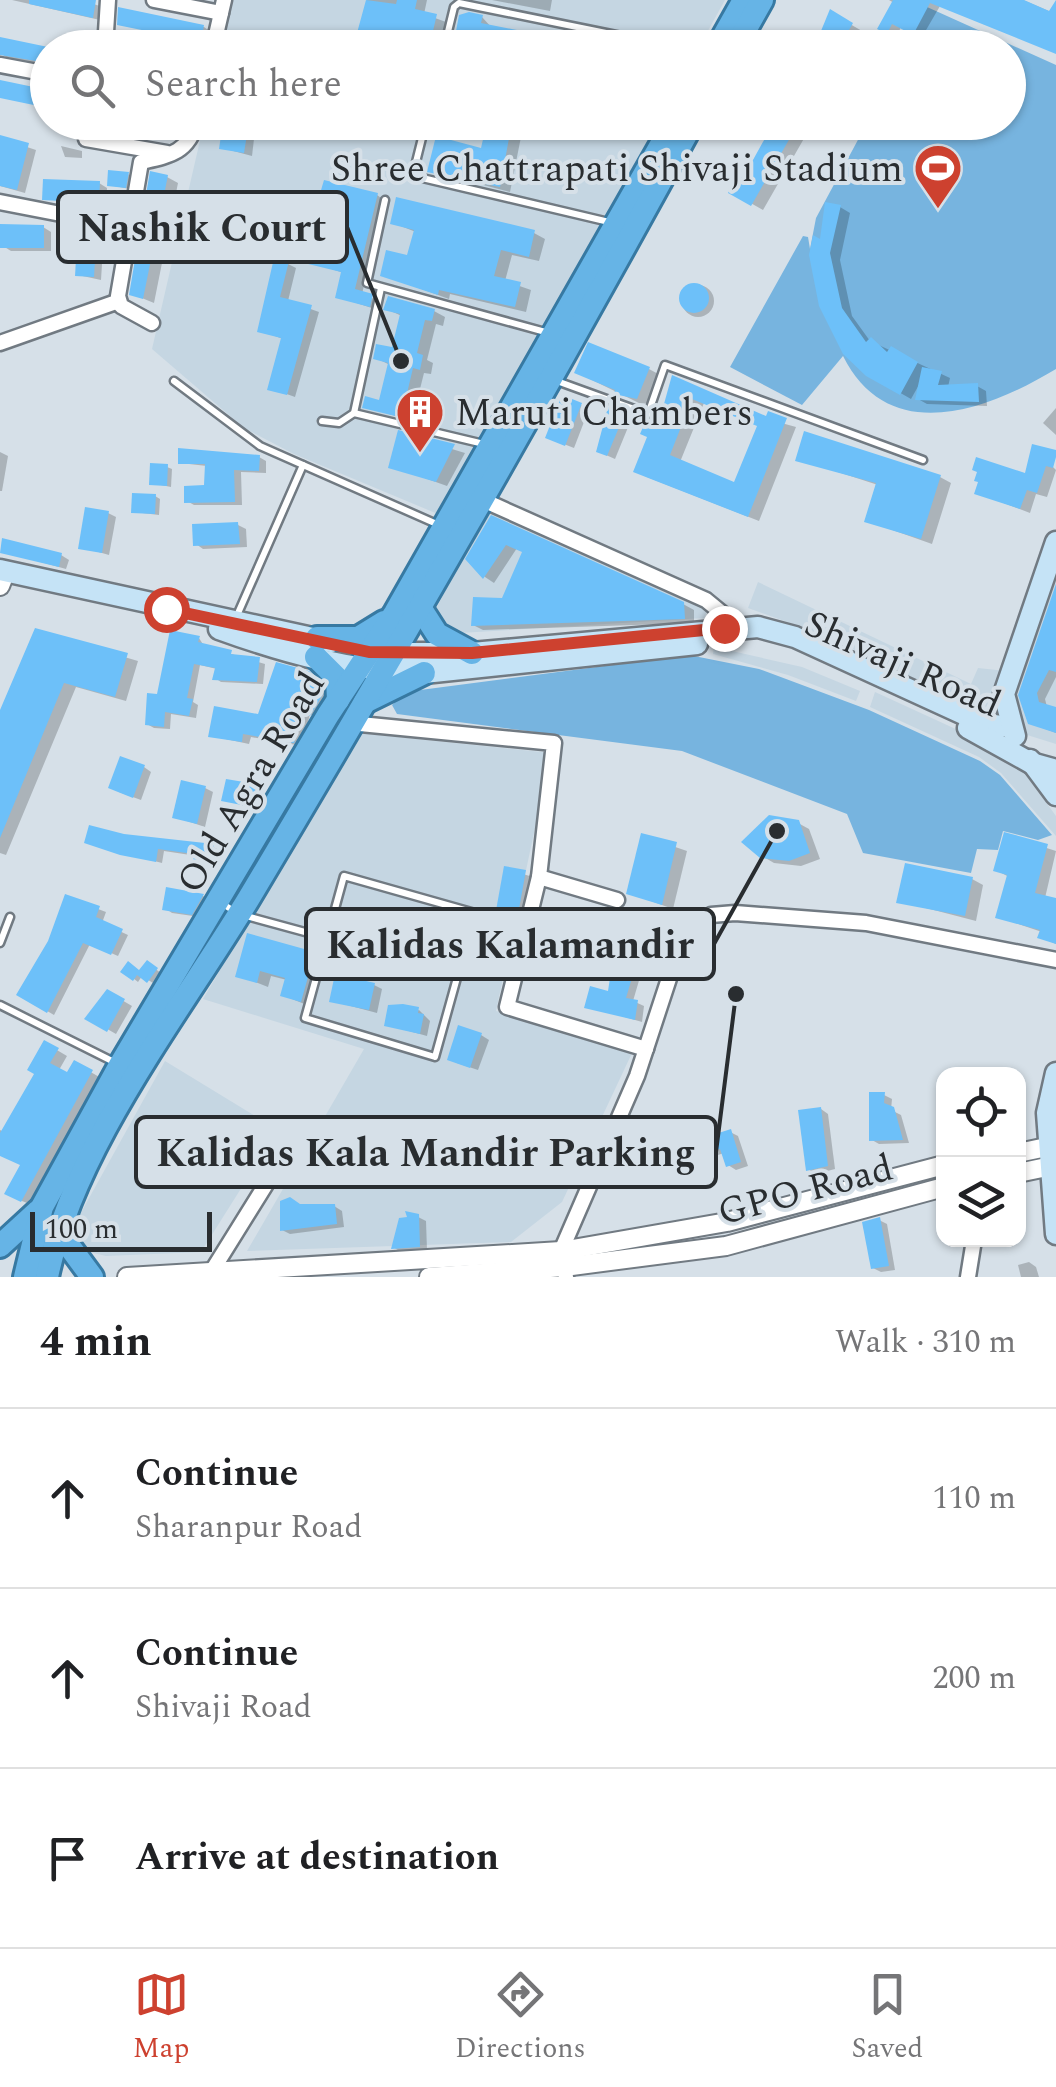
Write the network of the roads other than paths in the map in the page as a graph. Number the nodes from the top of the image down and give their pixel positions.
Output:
1 (108, 0) edge
2 (154, 0) edge
3 (744, 0) edge
4 (762, 0) edge
5 (457, 2) edge
6 (222, 7) edge
7 (106, 30) edge
8 (449, 30) edge
9 (593, 30) edge
10 (726, 30) edge
11 (745, 30) edge
12 (0, 65) edge
13 (30, 71) edge
14 (92, 140) edge
15 (191, 140) edge
16 (422, 140) edge
17 (664, 140) edge
18 (683, 140) edge
19 (173, 154) junction
20 (385, 200) dead end
21 (0, 202) edge
22 (129, 212) junction
23 (617, 223) junction
24 (380, 288) junction
25 (119, 301) junction
26 (152, 323) dead end
27 (555, 334) junction
28 (0, 343) edge
29 (174, 380) dead end
30 (553, 380) junction
31 (354, 412) junction
32 (322, 421) dead end
33 (489, 446) junction
34 (922, 460) dead end
35 (303, 465) junction
36 (485, 502) junction
37 (442, 527) junction
38 (1056, 542) edge
39 (2, 576) edge
40 (421, 608) junction
41 (166, 609) junction
42 (395, 612) junction
43 (235, 620) junction
44 (724, 635) junction
45 (317, 647) junction
46 (472, 653) junction
47 (375, 662) junction
48 (424, 673) junction
49 (350, 709) junction
50 (1010, 727) junction
51 (1032, 763) junction
52 (1056, 770) edge
53 (1056, 794) edge
54 (538, 877) junction
55 (616, 900) dead end
56 (230, 908) junction
57 (10, 917) dead end
58 (327, 938) junction
59 (0, 943) edge
60 (1056, 960) edge
61 (0, 1004) edge
62 (646, 1049) junction
63 (120, 1065) junction
64 (1056, 1072) edge
65 (1026, 1153) edge
66 (1052, 1156) edge
67 (278, 1166) dead end
68 (936, 1167) edge
69 (1026, 1168) edge
70 (936, 1189) edge
71 (795, 1205) junction
72 (42, 1207) junction
73 (805, 1226) junction
74 (58, 1230) junction
75 (1056, 1234) edge
76 (0, 1246) edge
77 (973, 1247) edge
78 (564, 1265) edge
79 (212, 1272) junction
80 (25, 1277) edge
81 (46, 1277) edge
82 (92, 1277) edge
83 (127, 1277) edge
84 (429, 1277) edge
85 (968, 1277) edge

1 - 7 street
2 - 6 street
3 - 10 highway
4 - 11 highway
5 - 8 lane
5 - 9 lane
12 - 13 street
14 - 19 street
15 - 19 street
16 - 23 lane
17 - 23 highway, Old Agra Road
18 - 30 highway, Old Agra Road
19 - 22 street
20 - 24 lane
21 - 22 street
22 - 25 street
23 - 27 highway, Old Agra Road
24 - 27 lane
24 - 31 lane
25 - 26 street
25 - 28 street
27 - 33 highway, Old Agra Road
29 - 35 lane
30 - 34 lane
30 - 36 highway, Old Agra Road
31 - 32 lane
31 - 33 lane
33 - 37 highway, Old Agra Road
35 - 37 lane
35 - 43 lane
36 - 40 highway, Old Agra Road
36 - 44 street
37 - 42 highway, Old Agra Road
38 - 50 main road
39 - 41 main road
40 - 46 highway
40 - 47 highway, Old Agra Road
41 - 43 main road
41 - 45 main road
42 - 45 highway
42 - 47 highway, Old Agra Road
43 - 45 main road
44 - 46 main road, Shivaji Road
44 - 48 main road, Shivaji Road
44 - 50 main road, Shivaji Road
44 - 51 main road, Shivaji Road
45 - 47 main road
45 - 49 highway
46 - 47 main road, Shivaji Road
47 - 48 main road, Shivaji Road
47 - 49 highway, Old Agra Road
48 - 49 highway
49 - 54 street
49 - 56 highway, Old Agra Road
50 - 51 main road
51 - 52 main road, Shivaji Road
51 - 53 main road
54 - 55 street
54 - 62 street
56 - 58 lane
56 - 63 highway, Old Agra Road
56 - 74 highway, Old Agra Road
57 - 59 lane
58 - 58 lane
60 - 62 street
61 - 63 lane
62 - 78 street
63 - 72 highway, Old Agra Road
64 - 66 main road
65 - 66 street
66 - 69 street
66 - 75 main road
67 - 79 street
68 - 71 street, GPO Road
70 - 73 street, GPO Road
71 - 73 street
71 - 78 street, GPO Road
72 - 76 highway
72 - 80 highway, Old Agra Road
73 - 78 street, GPO Road
74 - 81 highway, Old Agra Road
74 - 82 highway
77 - 85 street
78 - 79 street
78 - 84 street
79 - 83 street

